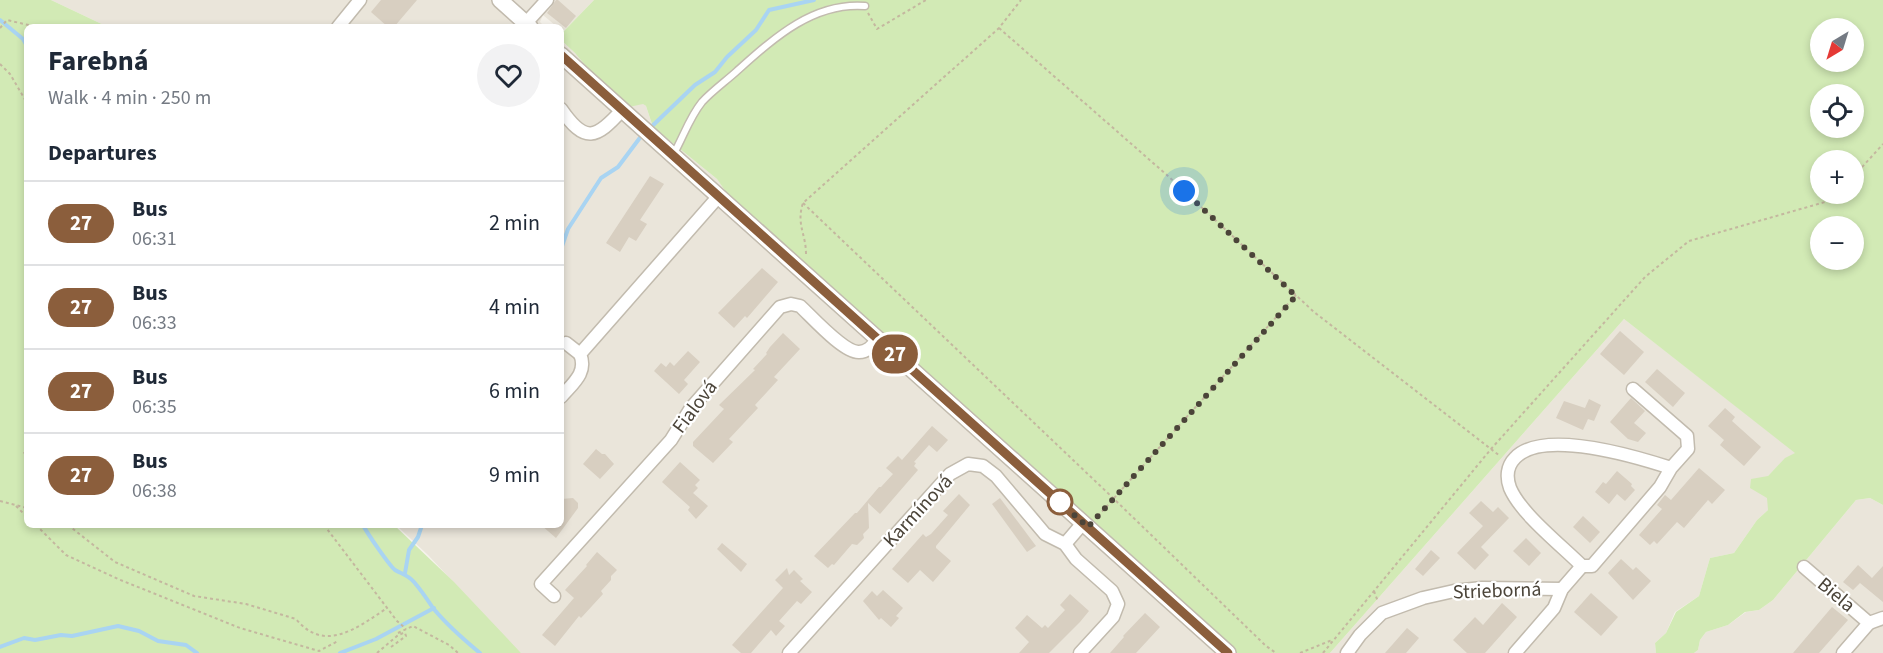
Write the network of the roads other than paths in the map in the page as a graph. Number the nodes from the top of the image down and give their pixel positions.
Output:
1 (360, 0) edge
2 (500, 0) edge
3 (547, 0) edge
4 (865, 7) road end
5 (340, 24) edge
6 (527, 24) edge
7 (529, 24) edge
8 (564, 58) edge
9 (622, 110) junction
10 (564, 113) edge
11 (673, 156) junction
12 (718, 197) junction
13 (878, 339) junction
14 (566, 343) dead end
15 (580, 354) junction
16 (1633, 389) dead end
17 (564, 393) edge
18 (1671, 468) junction
19 (1086, 525) junction
20 (1065, 544) junction
21 (1582, 566) junction
22 (1804, 567) dead end
23 (1562, 589) junction
24 (554, 596) dead end
25 (1883, 618) edge
26 (1869, 623) junction
27 (789, 653) edge
28 (1080, 653) edge
29 (1228, 653) edge
30 (1347, 653) edge
31 (1515, 653) edge
32 (1843, 653) edge

1 - 5 street
2 - 6 street
3 - 7 street
4 - 11 lane
8 - 9 street
9 - 10 street
9 - 11 street
11 - 12 street
12 - 13 street
12 - 15 street
13 - 19 street
13 - 24 street, Fialová
14 - 15 street
15 - 17 street
16 - 18 street, Strieborná
18 - 21 street, Strieborná
18 - 21 street
19 - 20 street
19 - 29 street
20 - 27 street, Karmínová
20 - 28 street
21 - 23 street, Strieborná
22 - 26 street, Biela
23 - 30 street, Strieborná
23 - 31 street, Strieborná
25 - 26 street, Biela
26 - 32 street, Biela

